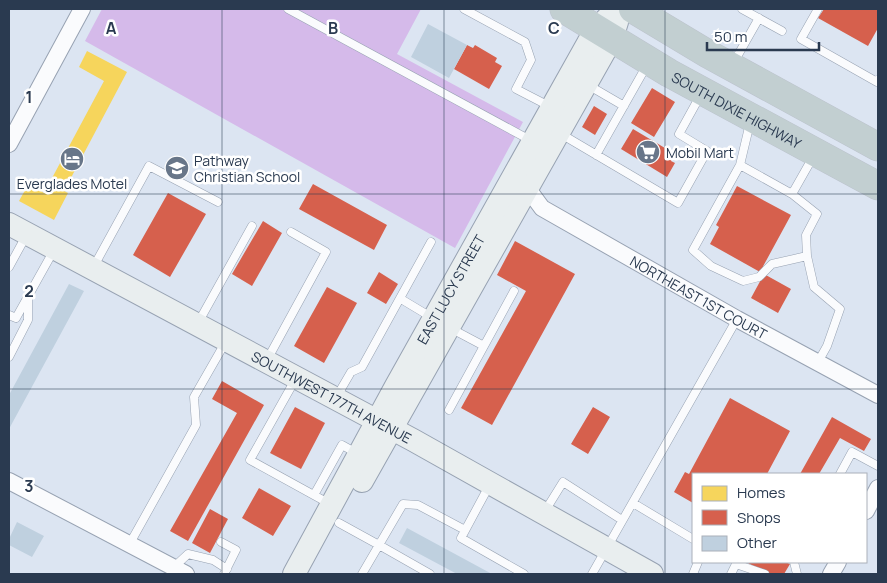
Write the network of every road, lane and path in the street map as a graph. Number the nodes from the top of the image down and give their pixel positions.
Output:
1 (82, 9) edge
2 (288, 9) edge
3 (464, 9) edge
4 (564, 9) edge
5 (616, 9) edge
6 (620, 9) edge
7 (633, 9) edge
8 (742, 9) edge
9 (818, 9) edge
10 (478, 12) edge
11 (759, 18) junction
12 (782, 31) dead end
13 (605, 34) junction
14 (649, 62) junction
15 (732, 67) junction
16 (878, 80) edge
17 (586, 84) junction
18 (702, 92) junction
19 (624, 106) junction
20 (560, 119) junction
21 (751, 119) junction
22 (533, 142) junction
23 (9, 144) edge
24 (878, 147) edge
25 (815, 153) junction
26 (596, 155) junction
27 (740, 165) junction
28 (878, 186) edge
29 (792, 194) junction
30 (516, 197) junction
31 (218, 202) dead end
32 (252, 226) dead end
33 (18, 228) edge
34 (291, 232) dead end
35 (431, 242) dead end
36 (54, 248) junction
37 (807, 256) junction
38 (9, 267) edge
39 (93, 269) junction
40 (514, 291) dead end
41 (28, 296) junction
42 (401, 299) junction
43 (9, 315) edge
44 (737, 319) junction
45 (442, 323) junction
46 (197, 325) junction
47 (226, 340) junction
48 (484, 346) junction
49 (9, 357) edge
50 (266, 362) junction
51 (818, 362) junction
52 (296, 378) junction
53 (878, 394) edge
54 (336, 400) junction
55 (448, 410) dead end
56 (385, 426) junction
57 (878, 466) edge
58 (841, 473) edge
59 (9, 480) edge
60 (491, 483) junction
61 (878, 488) edge
62 (633, 503) junction
63 (328, 508) junction
64 (867, 509) edge
65 (544, 513) junction
66 (622, 520) junction
67 (465, 530) junction
68 (692, 538) edge
69 (221, 542) dead end
70 (129, 545) junction
71 (379, 545) junction
72 (606, 549) junction
73 (837, 563) edge
74 (180, 571) edge
75 (225, 571) edge
76 (294, 574) edge
77 (312, 574) edge
78 (362, 574) edge
79 (430, 574) edge
80 (524, 574) edge
81 (592, 574) edge
82 (652, 574) edge
83 (731, 574) edge
84 (765, 574) edge
85 (831, 574) edge

1 - 23 street
2 - 22 lane
3 - 10 lane
4 - 13 highway, SOUTH DIXIE HIGHWAY
5 - 13 street, EAST LUCY STREET
6 - 13 street, EAST LUCY STREET
7 - 15 highway
8 - 11 lane
9 - 16 lane
10 - 20 lane
11 - 12 lane
11 - 15 lane
13 - 14 highway, SOUTH DIXIE HIGHWAY
13 - 17 street, EAST LUCY STREET
13 - 20 street, EAST LUCY STREET
14 - 18 highway, SOUTH DIXIE HIGHWAY
14 - 19 lane
15 - 24 highway
17 - 19 lane
17 - 20 street, EAST LUCY STREET
18 - 21 highway, SOUTH DIXIE HIGHWAY
18 - 26 lane
19 - 26 lane
20 - 22 street, EAST LUCY STREET
20 - 26 lane
20 - 30 street, EAST LUCY STREET
21 - 25 highway, SOUTH DIXIE HIGHWAY
21 - 27 lane
22 - 30 street, EAST LUCY STREET
25 - 28 highway, SOUTH DIXIE HIGHWAY
25 - 29 lane
27 - 29 lane
27 - 37 lane
29 - 37 lane
30 - 44 street, NORTHEAST 1ST COURT
30 - 45 street, EAST LUCY STREET
31 - 39 lane
32 - 46 lane
33 - 36 street, SOUTHWEST 177TH AVENUE
33 - 38 lane
34 - 50 lane
35 - 42 lane
36 - 39 street, SOUTHWEST 177TH AVENUE
36 - 41 lane
37 - 51 lane
39 - 46 street, SOUTHWEST 177TH AVENUE
40 - 48 lane
41 - 43 lane
41 - 49 lane
42 - 45 lane
42 - 54 lane
44 - 51 street, NORTHEAST 1ST COURT
44 - 62 lane
45 - 48 lane
45 - 56 street, EAST LUCY STREET
46 - 47 street, SOUTHWEST 177TH AVENUE
47 - 50 street, SOUTHWEST 177TH AVENUE
47 - 70 lane
48 - 55 lane
50 - 52 street, SOUTHWEST 177TH AVENUE
51 - 53 street, NORTHEAST 1ST COURT
52 - 54 street, SOUTHWEST 177TH AVENUE
52 - 63 lane
54 - 56 street, SOUTHWEST 177TH AVENUE
56 - 60 street, SOUTHWEST 177TH AVENUE
56 - 63 street, EAST LUCY STREET
56 - 63 street, EAST LUCY STREET
57 - 58 lane
59 - 70 street
60 - 65 street, SOUTHWEST 177TH AVENUE
60 - 67 lane
61 - 64 street
62 - 66 lane
62 - 68 lane
63 - 71 lane
63 - 76 street, EAST LUCY STREET
63 - 77 street, EAST LUCY STREET
65 - 66 lane
65 - 72 street, SOUTHWEST 177TH AVENUE
66 - 72 lane
67 - 71 lane
67 - 80 lane
69 - 75 lane
70 - 74 street
71 - 78 lane
71 - 79 lane
72 - 81 lane
72 - 82 street, SOUTHWEST 177TH AVENUE
73 - 85 street
74 - 75 lane
83 - 84 lane

